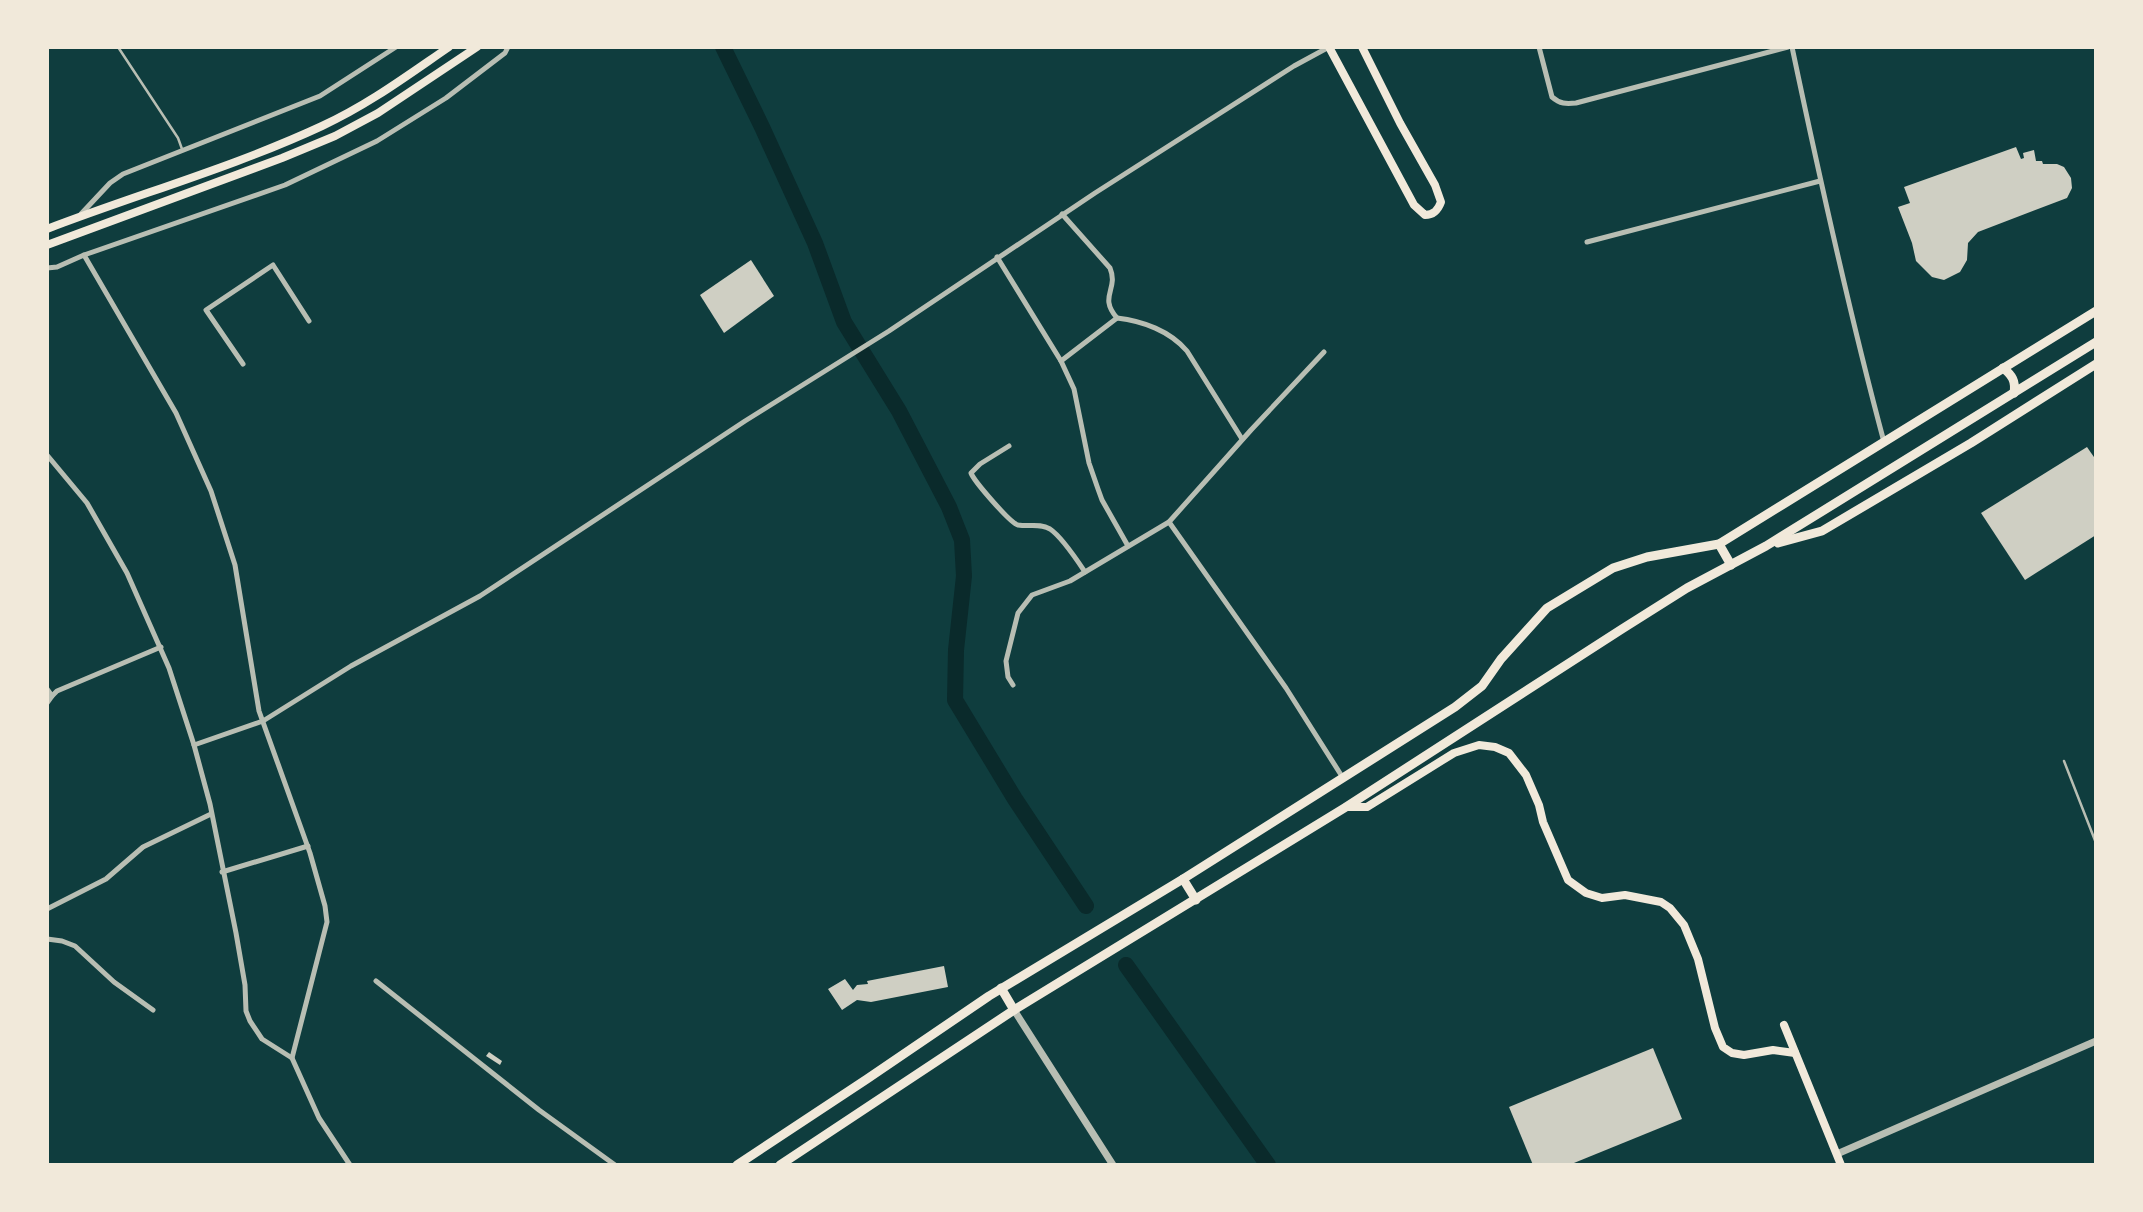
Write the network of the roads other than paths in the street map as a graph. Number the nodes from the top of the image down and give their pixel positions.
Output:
1 (118, 47) edge
2 (396, 47) edge
3 (449, 47) edge
4 (477, 47) edge
5 (508, 47) edge
6 (1329, 47) edge
7 (1362, 47) edge
8 (1539, 47) edge
9 (1790, 47) edge
10 (182, 149) junction
11 (1820, 181) junction
12 (1062, 214) junction
13 (79, 217) junction
14 (47, 229) edge
15 (1587, 242) dead end
16 (47, 245) edge
17 (84, 255) junction
18 (997, 257) junction
19 (47, 268) edge
20 (2096, 311) edge
21 (1117, 318) junction
22 (309, 321) dead end
23 (2096, 342) edge
24 (1324, 352) dead end
25 (1061, 361) junction
26 (243, 364) dead end
27 (2096, 364) edge
28 (2003, 368) junction
29 (2014, 393) junction
30 (1242, 439) junction
31 (1884, 442) junction
32 (1009, 446) dead end
33 (47, 455) edge
34 (1169, 522) junction
35 (1719, 544) junction
36 (1128, 546) junction
37 (1766, 546) junction
38 (1731, 565) junction
39 (1085, 572) junction
40 (161, 647) junction
41 (1013, 685) dead end
42 (47, 689) edge
43 (52, 696) junction
44 (47, 703) edge
45 (263, 721) junction
46 (194, 745) junction
47 (2064, 761) dead end
48 (1343, 778) junction
49 (1346, 807) junction
50 (211, 814) junction
51 (2096, 843) edge
52 (307, 846) junction
53 (222, 872) junction
54 (1184, 879) junction
55 (1196, 900) junction
56 (47, 909) edge
57 (47, 939) edge
58 (376, 981) dead end
59 (1001, 988) junction
60 (153, 1010) dead end
61 (1014, 1010) junction
62 (1784, 1025) dead end
63 (2096, 1041) edge
64 (1795, 1053) junction
65 (292, 1058) junction
66 (1837, 1154) junction
67 (344, 1159) junction
68 (337, 1165) edge
69 (350, 1165) edge
70 (615, 1165) edge
71 (737, 1165) edge
72 (780, 1165) edge
73 (1113, 1165) edge
74 (1841, 1165) edge

1 - 10 lane
2 - 10 street
3 - 13 main road
4 - 16 main road
5 - 17 street
6 - 7 main road
6 - 12 street
8 - 9 street
9 - 11 street
10 - 13 street
11 - 15 street
11 - 31 street
12 - 18 street
12 - 21 street
13 - 14 main road
17 - 19 street
17 - 45 street
18 - 25 street
18 - 45 street
20 - 28 main road
21 - 25 street
21 - 30 street
22 - 26 street
23 - 29 main road
24 - 30 street
25 - 36 street
27 - 37 main road
28 - 29 main road
28 - 31 main road
29 - 37 main road
30 - 34 street
31 - 35 main road
32 - 39 street
33 - 40 street
34 - 36 street
34 - 48 street
35 - 38 main road
35 - 48 main road
36 - 39 street
37 - 38 main road
38 - 49 main road
39 - 41 street
40 - 43 street
40 - 46 street
42 - 43 street
43 - 44 street
45 - 46 street
45 - 52 street
46 - 50 street
47 - 51 lane
48 - 54 main road
49 - 55 main road
49 - 64 main road
50 - 53 street
50 - 56 street
52 - 53 street
52 - 65 street
53 - 65 street
54 - 55 main road
54 - 59 main road
55 - 61 main road
57 - 60 street
58 - 70 street
59 - 61 main road
59 - 71 main road
61 - 72 main road
61 - 73 street
62 - 64 main road
63 - 66 street
64 - 66 main road
65 - 67 street
66 - 74 main road
67 - 68 street
67 - 69 street

